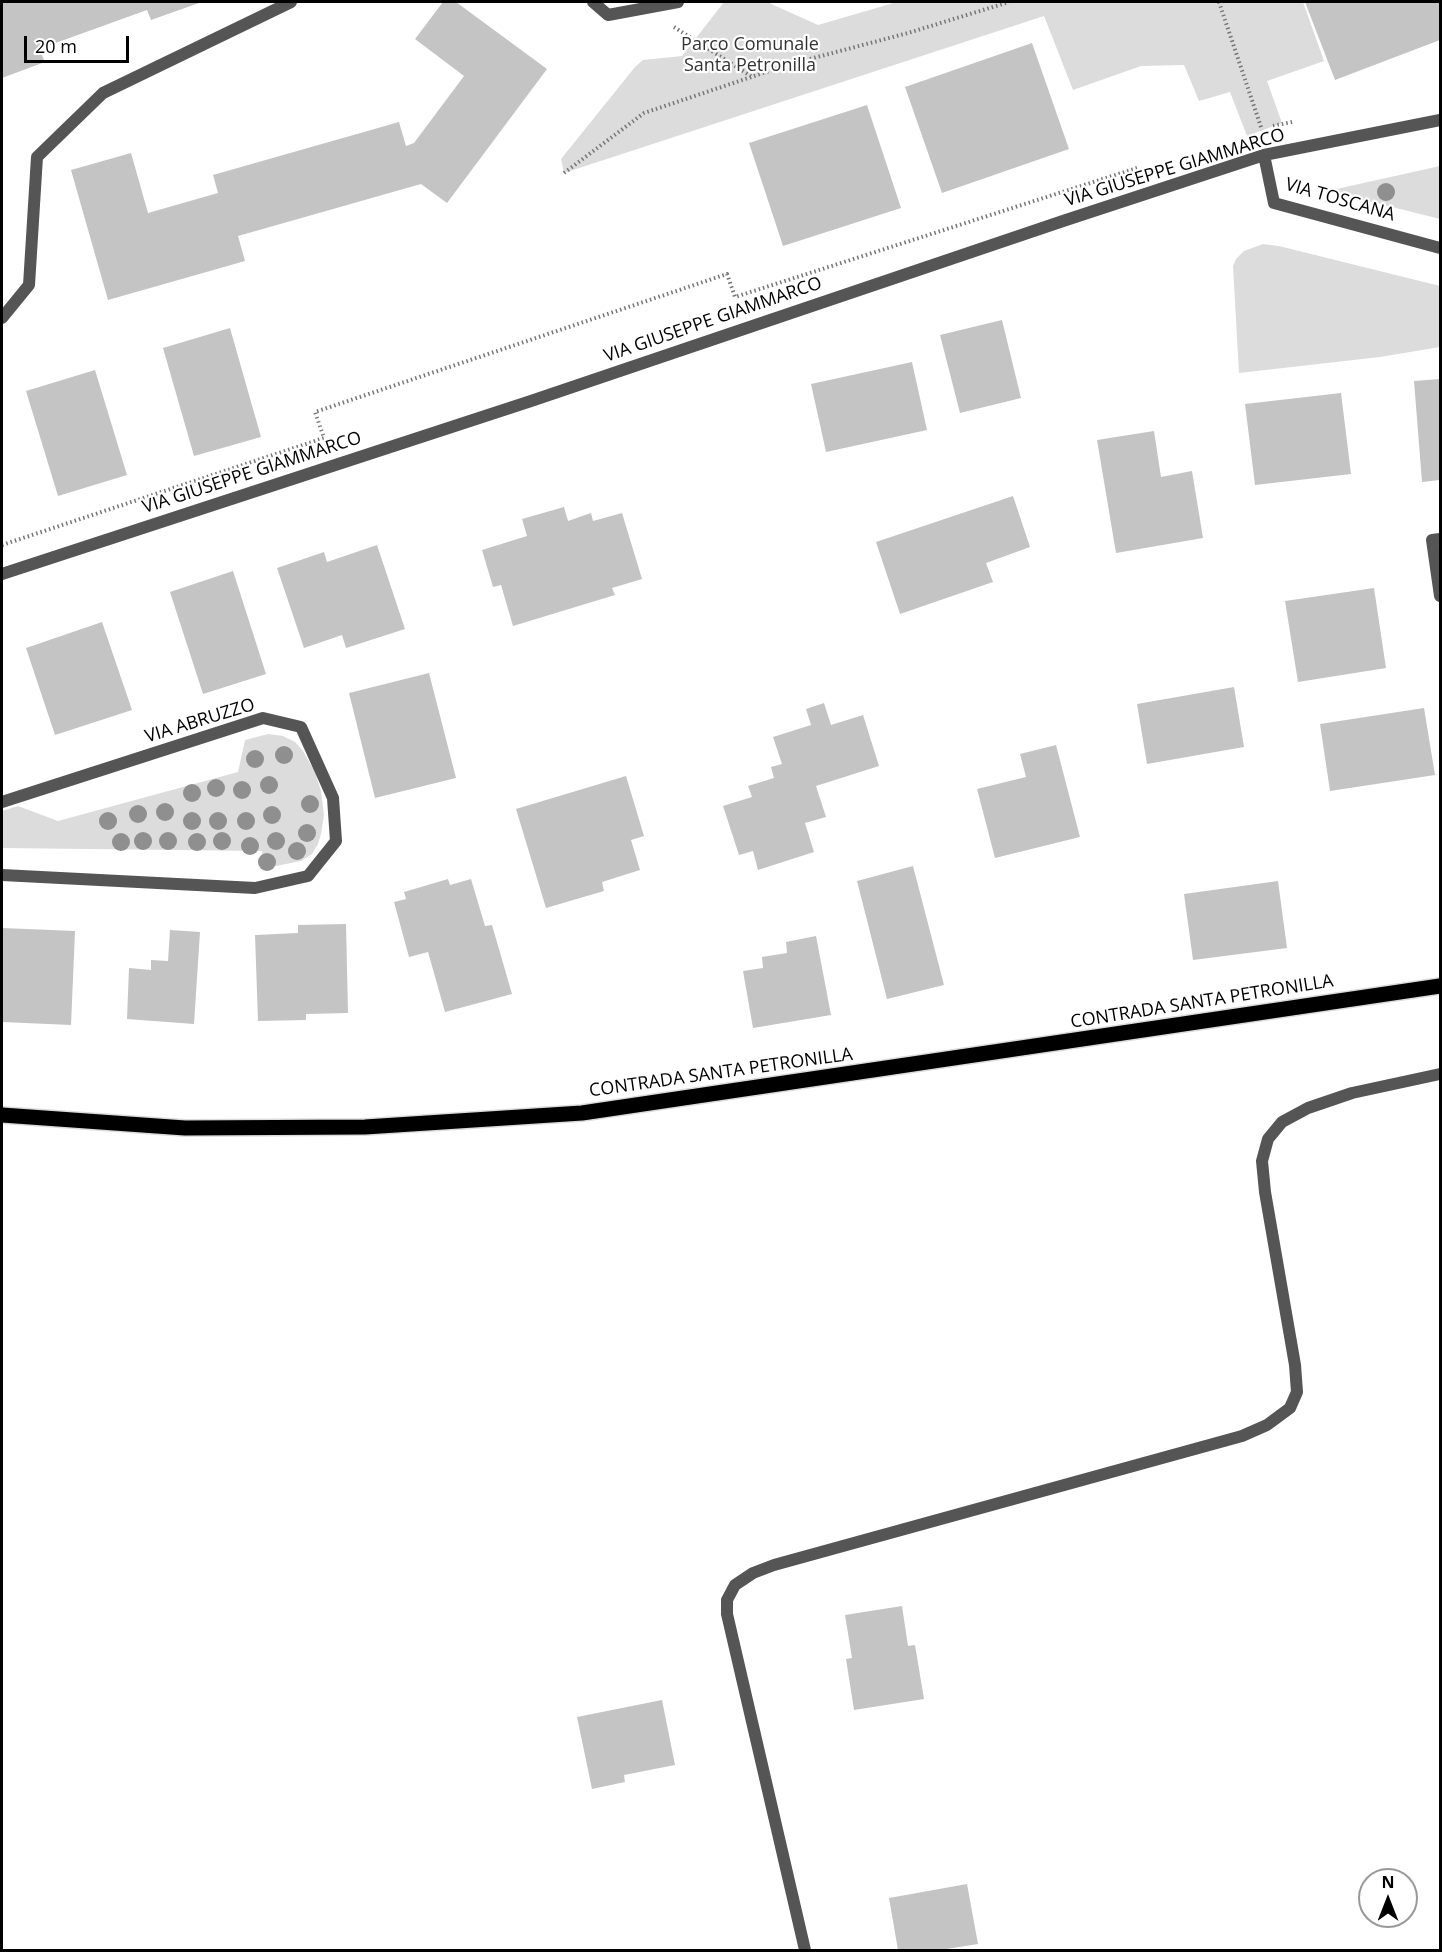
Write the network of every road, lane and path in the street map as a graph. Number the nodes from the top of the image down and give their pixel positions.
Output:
1 (291, 2) edge
2 (593, 2) edge
3 (678, 2) edge
4 (1009, 2) edge
5 (1219, 2) edge
6 (644, 8) junction
7 (751, 77) junction
8 (1440, 120) edge
9 (1302, 121) dead end
10 (1262, 130) junction
11 (1255, 133) dead end
12 (1264, 155) junction
13 (1141, 167) dead end
14 (564, 173) dead end
15 (1440, 248) edge
16 (2, 318) edge
17 (1440, 539) edge
18 (2, 545) edge
19 (2, 574) edge
20 (1440, 596) edge
21 (2, 802) edge
22 (2, 875) edge
23 (1440, 986) edge
24 (1440, 1074) edge
25 (2, 1114) edge
26 (805, 1950) edge

1 - 16 street
2 - 6 street
3 - 6 street
4 - 7 path
5 - 10 path
6 - 7 path
7 - 14 path
8 - 12 street, VIA GIUSEPPE GIAMMARCO
9 - 10 path
10 - 11 path
12 - 15 street, VIA TOSCANA
12 - 19 street, VIA GIUSEPPE GIAMMARCO
13 - 18 path
17 - 20 street
21 - 22 street, VIA ABRUZZO
23 - 25 main road, CONTRADA SANTA PETRONILLA
24 - 26 street

